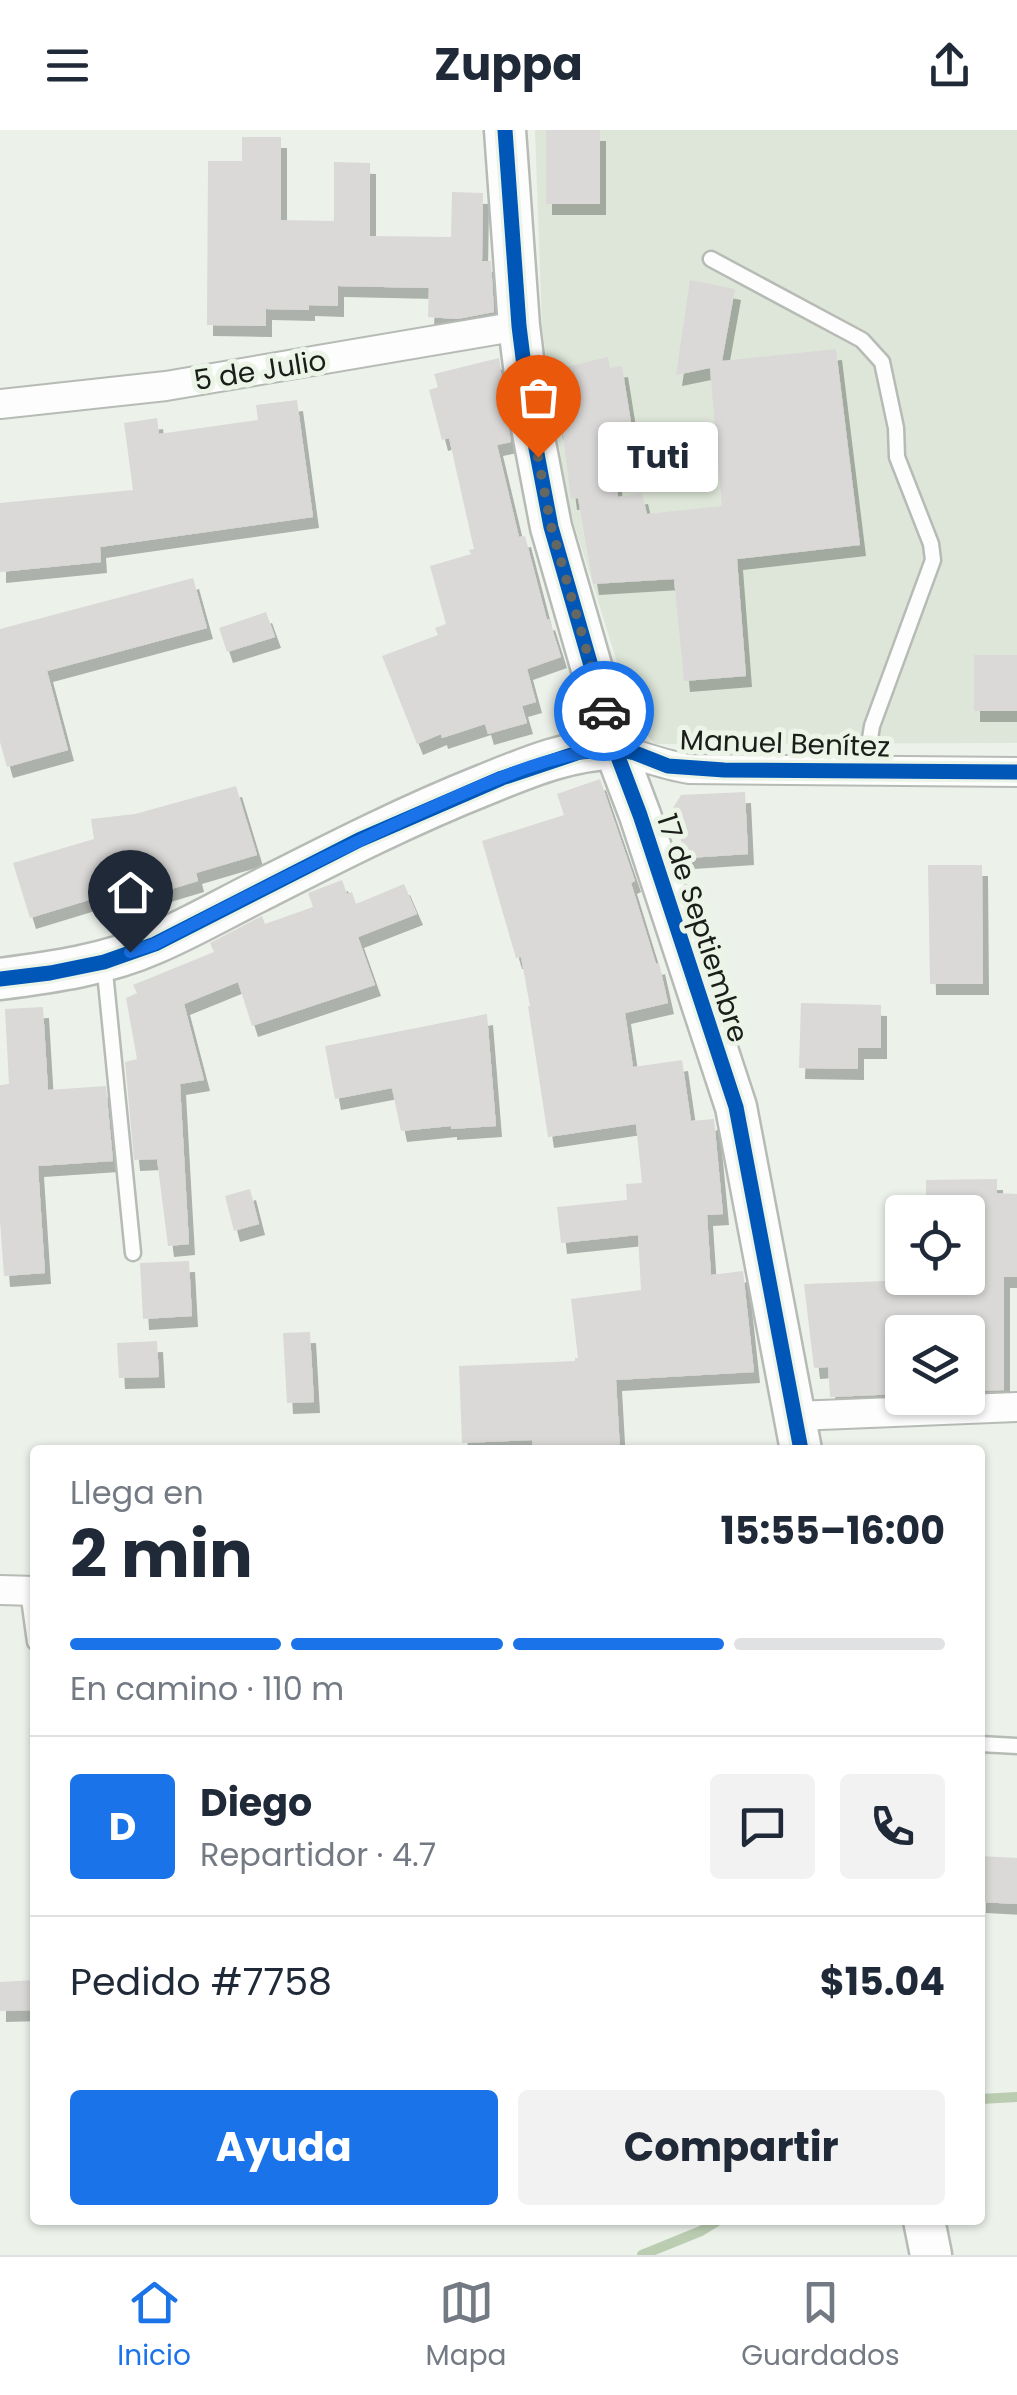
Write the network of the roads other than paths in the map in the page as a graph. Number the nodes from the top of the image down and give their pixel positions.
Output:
1 (505, 130) edge
2 (712, 259) dead end
3 (520, 326) junction
4 (0, 404) edge
5 (616, 750) junction
6 (865, 771) junction
7 (1017, 772) edge
8 (104, 962) junction
9 (0, 979) edge
10 (133, 1253) dead end
11 (1017, 1407) edge
12 (798, 1433) edge
13 (21, 1590) edge
14 (30, 1623) edge
15 (985, 1744) edge
16 (1017, 1746) edge
17 (925, 2225) edge
18 (931, 2255) edge

1 - 3 street, 17 de Septiembre
2 - 6 lane
3 - 4 street, 5 de Julio
3 - 5 street, 17 de Septiembre
5 - 6 street, Manuel Benítez
5 - 8 street, Manuel Benítez
5 - 12 street, 17 de Septiembre
6 - 7 street, Manuel Benítez
8 - 9 street, Manuel Benítez
8 - 10 lane
11 - 12 street
13 - 14 lane
15 - 16 lane
17 - 18 street

